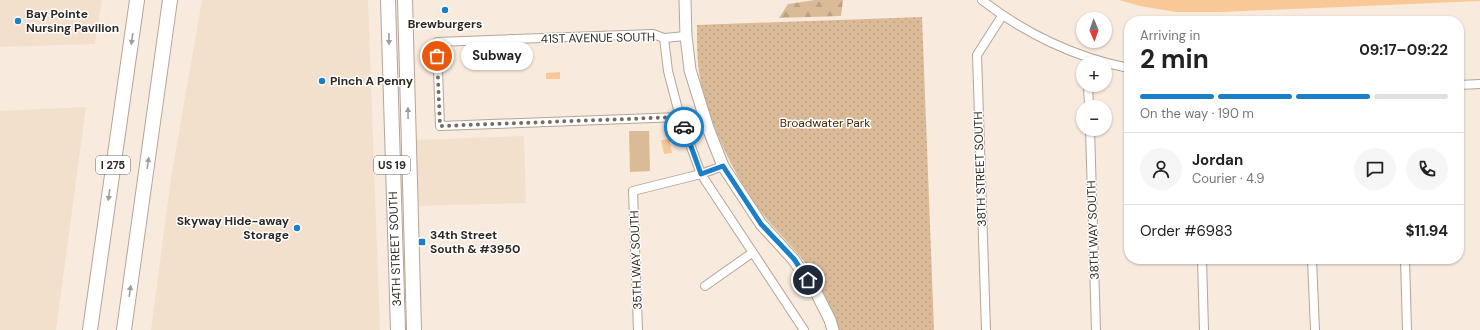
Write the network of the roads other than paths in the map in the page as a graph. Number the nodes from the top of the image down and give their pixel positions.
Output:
1 (137, 0) edge
2 (170, 0) edge
3 (388, 0) edge
4 (405, 0) edge
5 (685, 0) edge
6 (982, 0) edge
7 (1002, 16) junction
8 (686, 36) junction
9 (664, 38) junction
10 (1079, 56) edge
11 (1112, 65) edge
12 (1124, 67) edge
13 (1480, 84) edge
14 (1464, 85) edge
15 (680, 117) junction
16 (1090, 136) edge
17 (723, 166) junction
18 (701, 174) junction
19 (393, 190) junction
20 (752, 253) junction
21 (412, 254) junction
22 (395, 256) junction
23 (1202, 264) edge
24 (1312, 264) edge
25 (1405, 264) edge
26 (705, 286) dead end
27 (414, 313) junction
28 (90, 330) edge
29 (124, 330) edge
30 (398, 330) edge
31 (414, 330) edge
32 (638, 330) edge
33 (804, 330) edge
34 (833, 330) edge
35 (986, 330) edge
36 (1096, 330) edge
37 (1204, 330) edge
38 (1315, 330) edge
39 (1407, 330) edge

1 -> 28 highway, I 275
29 -> 2 highway, I 275
3 -> 19 highway, 34TH STREET SOUTH / US 19
21 -> 4 highway, 34TH STREET SOUTH / US 19
5 - 8 street
6 - 7 street
7 - 10 street
7 - 35 street, 38TH STREET SOUTH
8 - 9 street, 41ST AVENUE SOUTH
8 - 17 street
9 - 15 street
9 - 15 street, 41ST AVENUE SOUTH
11 - 12 street
13 - 14 street
15 - 18 street
16 - 36 street, 38TH WAY SOUTH
17 - 18 street
17 - 34 street
18 - 20 street
18 - 32 street, 35TH WAY SOUTH
19 - 21 highway
19 - 22 highway, 34TH STREET SOUTH / US 19
20 - 26 street
20 - 33 street
21 - 27 highway, 34TH STREET SOUTH / US 19
22 - 27 highway
22 - 30 highway, 34TH STREET SOUTH / US 19
23 - 37 street
24 - 38 street
25 - 39 street
27 - 31 highway, 34TH STREET SOUTH / US 19

